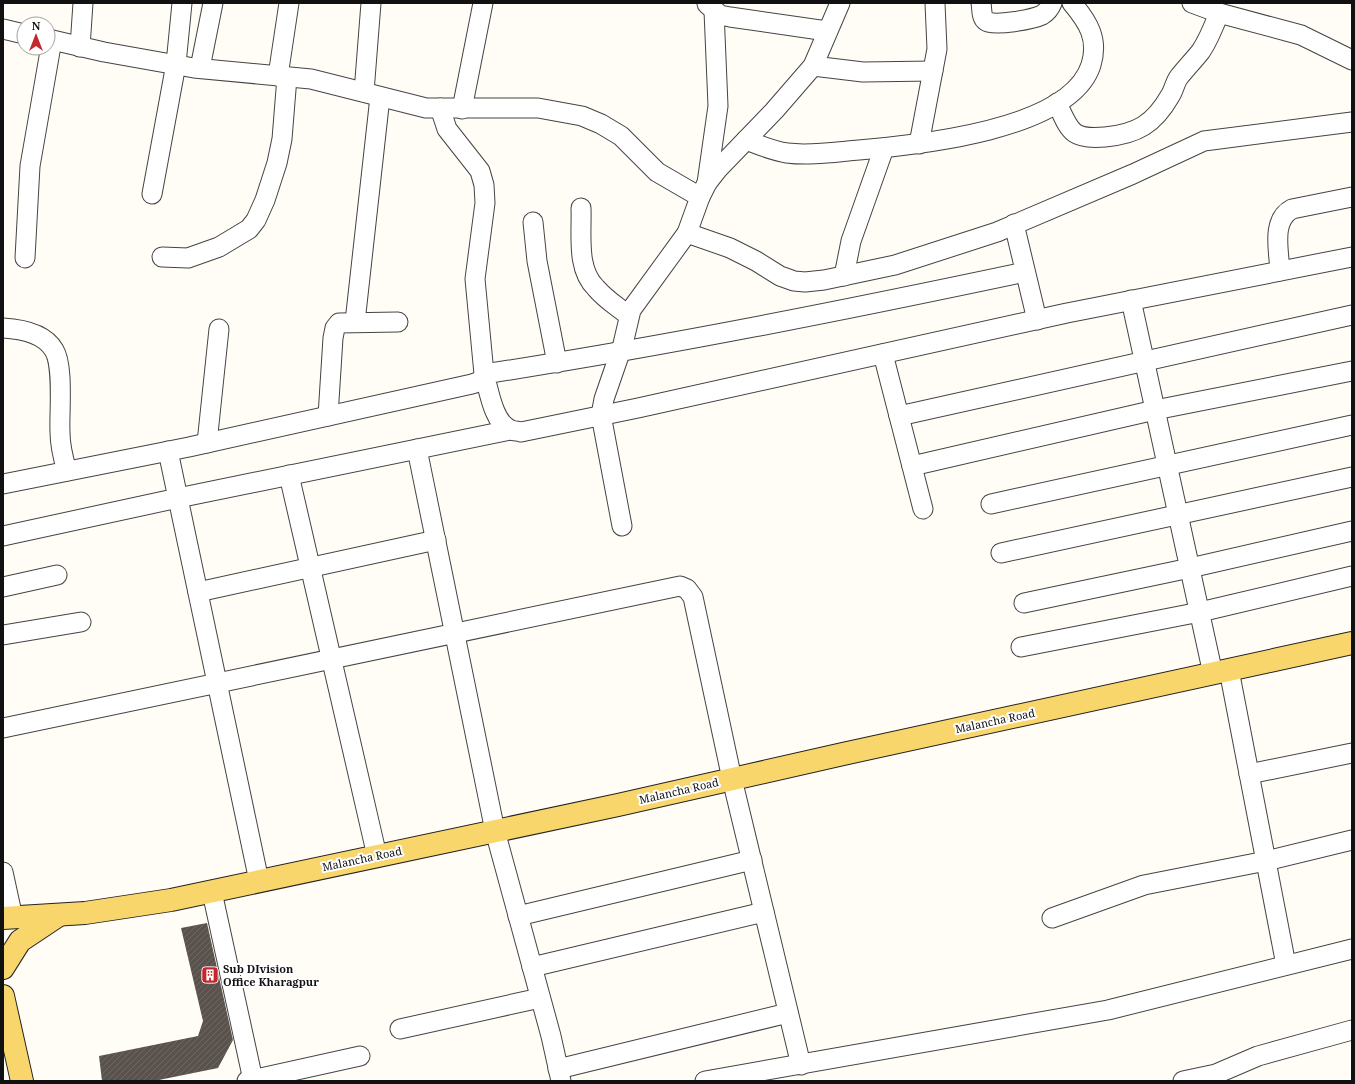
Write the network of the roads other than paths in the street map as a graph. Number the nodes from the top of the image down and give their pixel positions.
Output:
1 (84, 3) edge
2 (182, 3) edge
3 (213, 3) edge
4 (289, 3) edge
5 (371, 3) edge
6 (483, 3) edge
7 (840, 3) edge
8 (935, 3) edge
9 (981, 3) edge
10 (1052, 3) edge
11 (1072, 3) edge
12 (1192, 3) edge
13 (710, 7) edge
14 (1231, 11) edge
15 (3, 29) edge
16 (827, 31) junction
17 (16, 32) edge
18 (56, 41) edge
19 (80, 47) junction
20 (47, 56) edge
21 (1352, 60) edge
22 (176, 64) junction
23 (813, 66) junction
24 (200, 68) junction
25 (932, 71) junction
26 (283, 76) junction
27 (372, 94) junction
28 (1057, 103) junction
29 (440, 108) junction
30 (462, 109) junction
31 (1352, 122) edge
32 (746, 140) junction
33 (919, 144) junction
34 (884, 148) junction
35 (704, 190) junction
36 (152, 194) dead end
37 (1352, 197) edge
38 (581, 208) dead end
39 (533, 222) dead end
40 (1014, 224) junction
41 (687, 233) junction
42 (162, 257) dead end
43 (1352, 257) edge
44 (25, 258) dead end
45 (1280, 271) junction
46 (1025, 272) junction
47 (844, 276) junction
48 (1131, 300) junction
49 (1352, 315) edge
50 (629, 316) junction
51 (1037, 320) junction
52 (355, 322) junction
53 (398, 322) dead end
54 (3, 328) edge
55 (219, 329) dead end
56 (620, 352) junction
57 (883, 354) junction
58 (1144, 360) junction
59 (557, 363) junction
60 (1352, 371) edge
61 (484, 374) junction
62 (1155, 410) junction
63 (601, 415) junction
64 (328, 416) junction
65 (899, 416) junction
66 (1352, 425) edge
67 (510, 430) junction
68 (207, 443) junction
69 (417, 449) junction
70 (168, 451) junction
71 (1168, 465) junction
72 (912, 466) junction
73 (67, 471) junction
74 (289, 475) junction
75 (1352, 477) edge
76 (3, 484) edge
77 (178, 498) junction
78 (991, 504) dead end
79 (923, 509) dead end
80 (1178, 514) junction
81 (622, 526) dead end
82 (1352, 530) edge
83 (3, 536) edge
84 (436, 540) junction
85 (1002, 553) dead end
86 (311, 568) junction
87 (1190, 568) junction
88 (57, 575) dead end
89 (1352, 576) edge
90 (3, 587) edge
91 (198, 592) junction
92 (1024, 603) dead end
93 (1200, 612) junction
94 (81, 622) dead end
95 (455, 634) junction
96 (3, 635) edge
97 (1352, 643) edge
98 (1021, 648) dead end
99 (332, 659) junction
100 (1221, 672) junction
101 (217, 682) junction
102 (3, 728) edge
103 (1352, 753) edge
104 (1249, 774) junction
105 (732, 779) junction
106 (494, 831) junction
107 (1352, 840) edge
108 (377, 856) junction
109 (752, 860) junction
110 (1266, 861) junction
111 (3, 872) edge
112 (260, 881) junction
113 (212, 892) junction
114 (764, 912) junction
115 (59, 915) junction
116 (518, 916) junction
117 (8, 918) edge
118 (1052, 918) dead end
119 (1352, 949) edge
120 (1286, 965) junction
121 (532, 967) junction
122 (3, 968) edge
123 (3, 996) edge
124 (540, 998) junction
125 (788, 1013) junction
126 (400, 1029) dead end
127 (1352, 1030) edge
128 (360, 1056) dead end
129 (801, 1065) junction
130 (559, 1075) edge
131 (250, 1080) edge
132 (22, 1081) edge
133 (705, 1081) edge
134 (1183, 1081) edge

1 - 19 street
2 - 22 street
3 - 24 street
4 - 26 street
5 - 27 street
6 - 30 street
7 - 16 street
8 - 25 street
9 - 10 street
11 - 28 street
12 - 14 street
13 - 16 street
13 - 35 street
14 - 21 street
14 - 28 street
15 - 17 street
16 - 23 street
18 - 19 street
19 - 22 street
20 - 44 street
22 - 24 street
22 - 36 street
23 - 25 street
23 - 32 street
24 - 26 street
25 - 33 street
26 - 27 street
26 - 42 street
27 - 29 street
27 - 52 street
28 - 33 street
29 - 30 street
29 - 61 street
30 - 35 street
31 - 40 street
32 - 34 street
32 - 35 street
33 - 34 street
34 - 47 street
35 - 41 street
37 - 45 street
38 - 50 street
39 - 59 street
40 - 46 street
40 - 47 street
41 - 47 street
41 - 50 street
43 - 45 street
45 - 48 street
46 - 51 street
46 - 56 street
48 - 51 street
48 - 58 street
49 - 58 street
50 - 56 street
51 - 57 street
52 - 53 street
52 - 64 street
54 - 73 street
55 - 68 street
56 - 59 street
56 - 63 street
57 - 63 street
57 - 65 street
58 - 62 street
58 - 65 street
59 - 61 street
60 - 62 street
61 - 64 street
61 - 67 street
62 - 71 street
62 - 72 street
63 - 67 street
63 - 81 street
64 - 68 street
65 - 72 street
66 - 71 street
67 - 69 street
68 - 70 street
69 - 74 street
69 - 84 street
70 - 73 street
70 - 77 street
71 - 78 street
71 - 80 street
72 - 79 street
73 - 76 street
74 - 77 street
74 - 86 street
75 - 80 street
77 - 83 street
77 - 91 street
80 - 85 street
80 - 87 street
82 - 87 street
84 - 86 street
84 - 95 street
86 - 91 street
86 - 99 street
87 - 92 street
87 - 93 street
88 - 90 street
89 - 93 street
91 - 101 street
93 - 98 street
93 - 100 street
94 - 96 street
95 - 99 street
95 - 105 street
95 - 106 street
97 - 100 main road, Malancha Road
99 - 101 street
99 - 108 street
100 - 104 street
100 - 105 main road, Malancha Road
101 - 102 street
101 - 112 street
103 - 104 street
104 - 110 street
105 - 106 main road, Malancha Road
105 - 109 street
106 - 108 main road, Malancha Road
106 - 116 street
107 - 110 street
108 - 112 main road, Malancha Road
109 - 114 street
109 - 116 street
110 - 118 street
110 - 120 street
111 - 117 street
112 - 113 main road, Malancha Road
113 - 115 main road, Malancha Road
113 - 131 street
114 - 121 street
114 - 125 street
115 - 117 main road, Malancha Road
115 - 122 main road
116 - 121 street
119 - 120 street
120 - 129 street
121 - 124 street
123 - 132 main road
124 - 126 street
124 - 130 street
125 - 129 street
125 - 130 street
127 - 134 street
128 - 131 street
129 - 133 street

